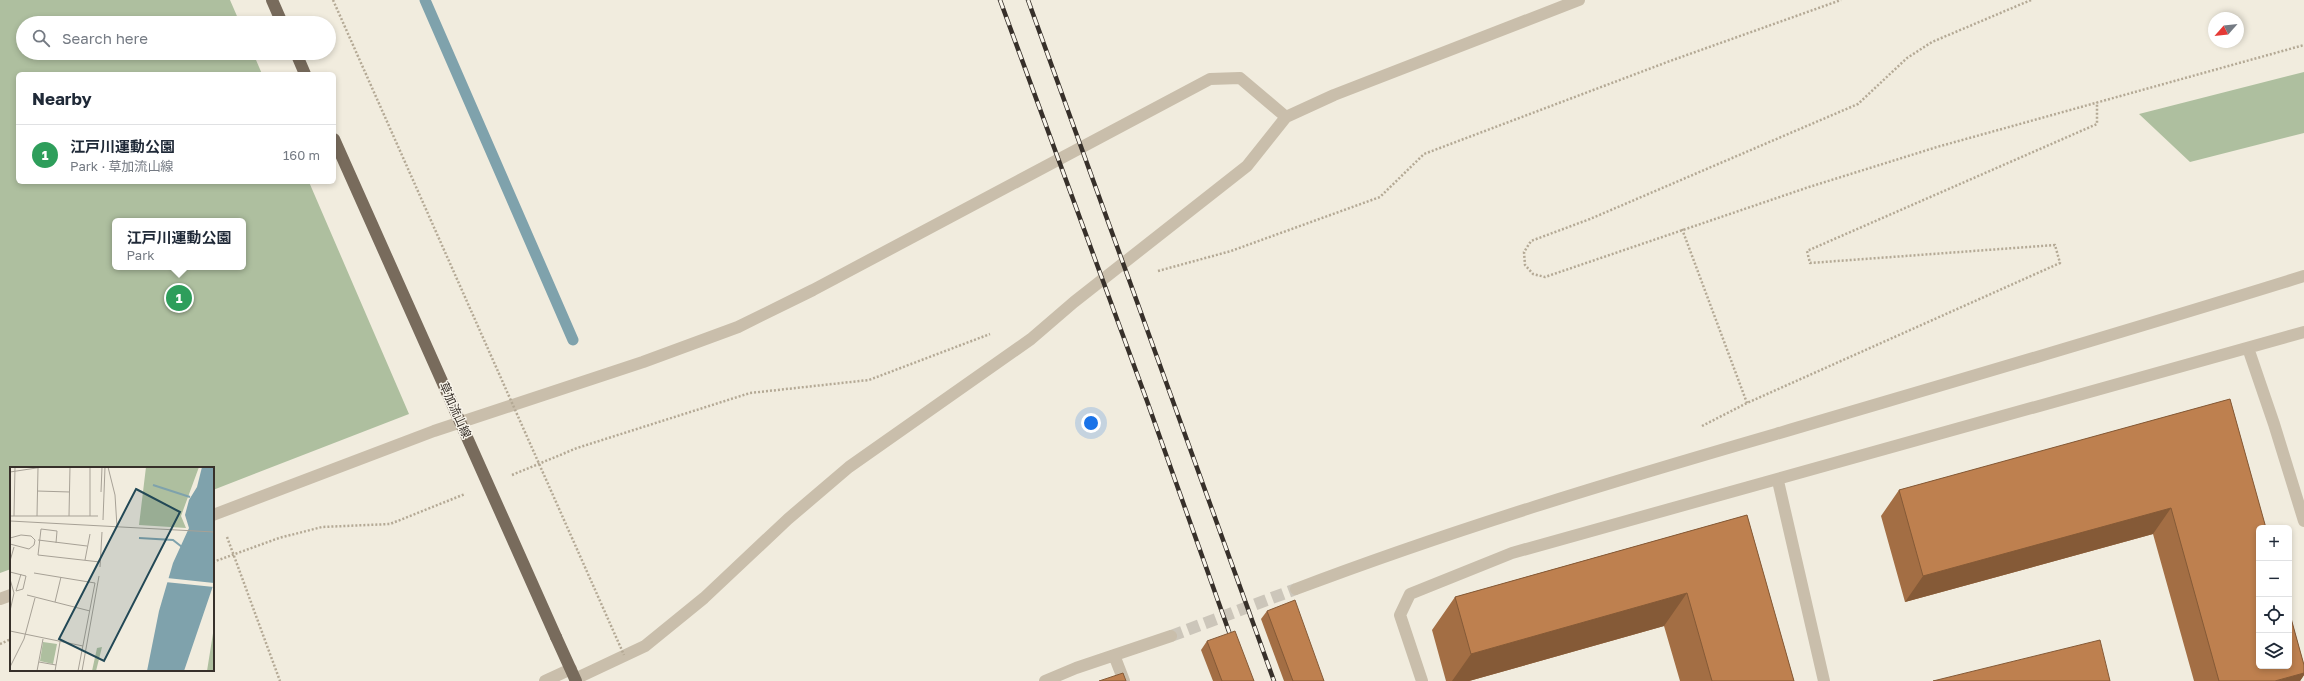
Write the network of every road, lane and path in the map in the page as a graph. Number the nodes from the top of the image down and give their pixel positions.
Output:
1 (272, 0) edge
2 (333, 0) edge
3 (1579, 0) edge
4 (1841, 0) edge
5 (2031, 0) edge
6 (279, 16) edge
7 (2304, 45) edge
8 (299, 60) edge
9 (304, 72) edge
10 (2097, 102) junction
11 (1286, 117) junction
12 (336, 143) edge
13 (1682, 229) junction
14 (1151, 273) dead end
15 (2304, 276) edge
16 (2304, 332) edge
17 (994, 333) dead end
18 (2248, 348) junction
19 (1747, 404) junction
20 (1699, 428) dead end
21 (505, 477) dead end
22 (1778, 481) junction
23 (469, 492) dead end
24 (214, 515) edge
25 (2304, 521) edge
26 (233, 554) junction
27 (214, 562) edge
28 (1296, 588) tunnel mouth
29 (10, 595) edge
30 (0, 599) edge
31 (1171, 636) tunnel mouth
32 (10, 640) edge
33 (0, 644) edge
34 (624, 655) junction
35 (1114, 655) junction
36 (574, 676) edge
37 (280, 681) edge
38 (545, 681) edge
39 (1046, 681) edge
40 (1124, 681) edge
41 (1422, 681) edge
42 (1824, 681) edge

1 - 6 main road
2 - 34 path, bridge
3 - 11 street
4 - 14 path
5 - 13 path
7 - 10 path
8 - 9 main road
10 - 13 path
10 - 19 path
11 - 24 street
11 - 34 street
12 - 36 main road, 草加流山線, bridge
13 - 19 path
15 - 28 street
16 - 18 street
17 - 21 path
18 - 22 street
18 - 25 street
19 - 20 path
22 - 41 street
22 - 42 street
23 - 26 path
26 - 27 path
26 - 37 path
29 - 30 street
31 - 35 street
32 - 33 path
34 - 36 street
35 - 39 street
35 - 40 street
36 - 38 street

